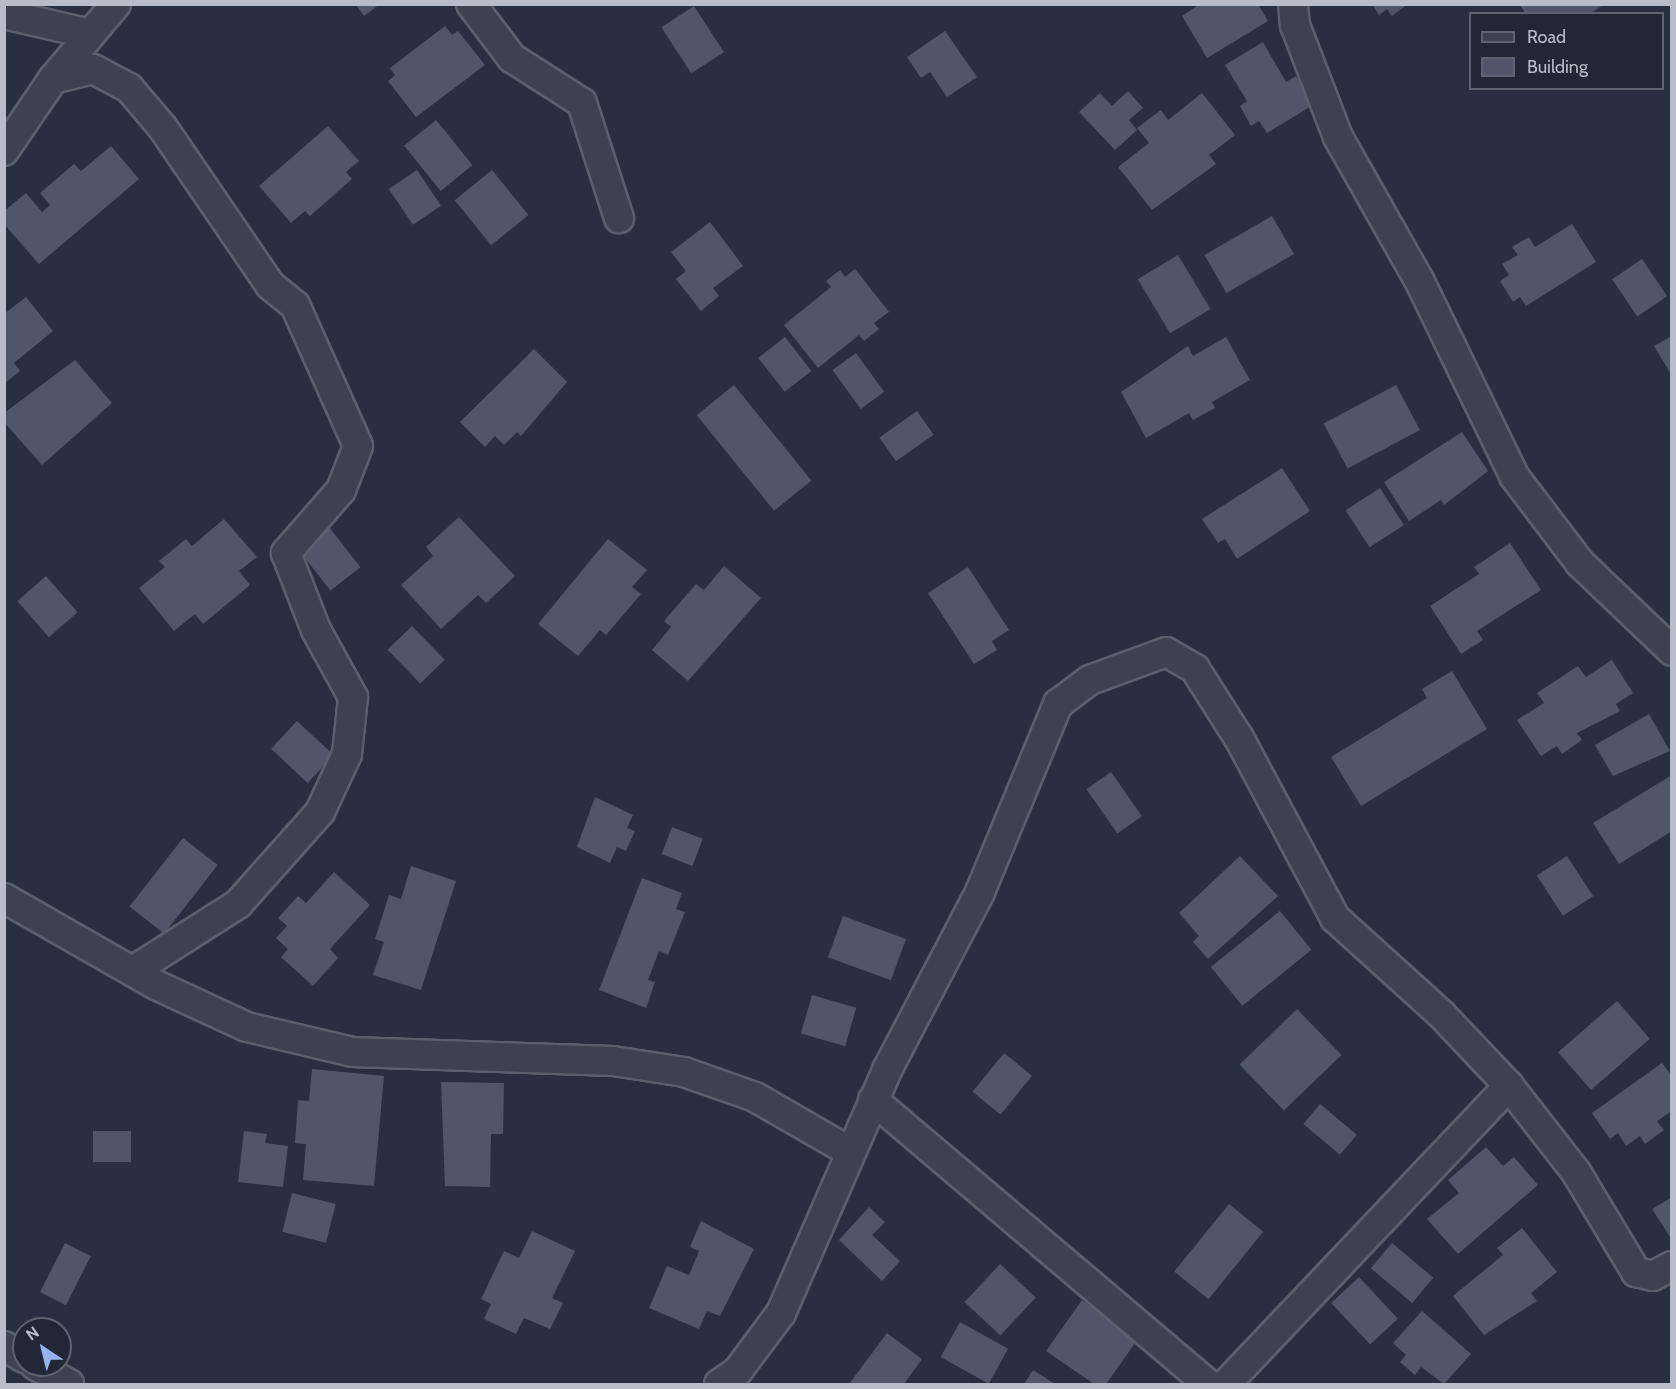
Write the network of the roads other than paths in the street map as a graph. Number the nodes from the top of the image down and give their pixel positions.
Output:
1 (116, 4) edge
2 (471, 4) edge
3 (1293, 4) edge
4 (4, 14) edge
5 (90, 34) junction
6 (53, 79) junction
7 (4, 151) edge
8 (619, 218) dead end
9 (1671, 651) edge
10 (4, 898) edge
11 (133, 971) junction
12 (1509, 1086) junction
13 (873, 1100) junction
14 (849, 1150) junction
15 (1671, 1266) edge
16 (719, 1384) edge
17 (1208, 1384) edge
18 (1226, 1384) edge

1 - 5 street
2 - 8 street
3 - 9 street
4 - 5 street
5 - 6 street
6 - 7 street
6 - 11 street
10 - 11 street
11 - 14 street
12 - 13 street
12 - 15 street
12 - 18 street
13 - 14 street
13 - 17 street
14 - 16 street

